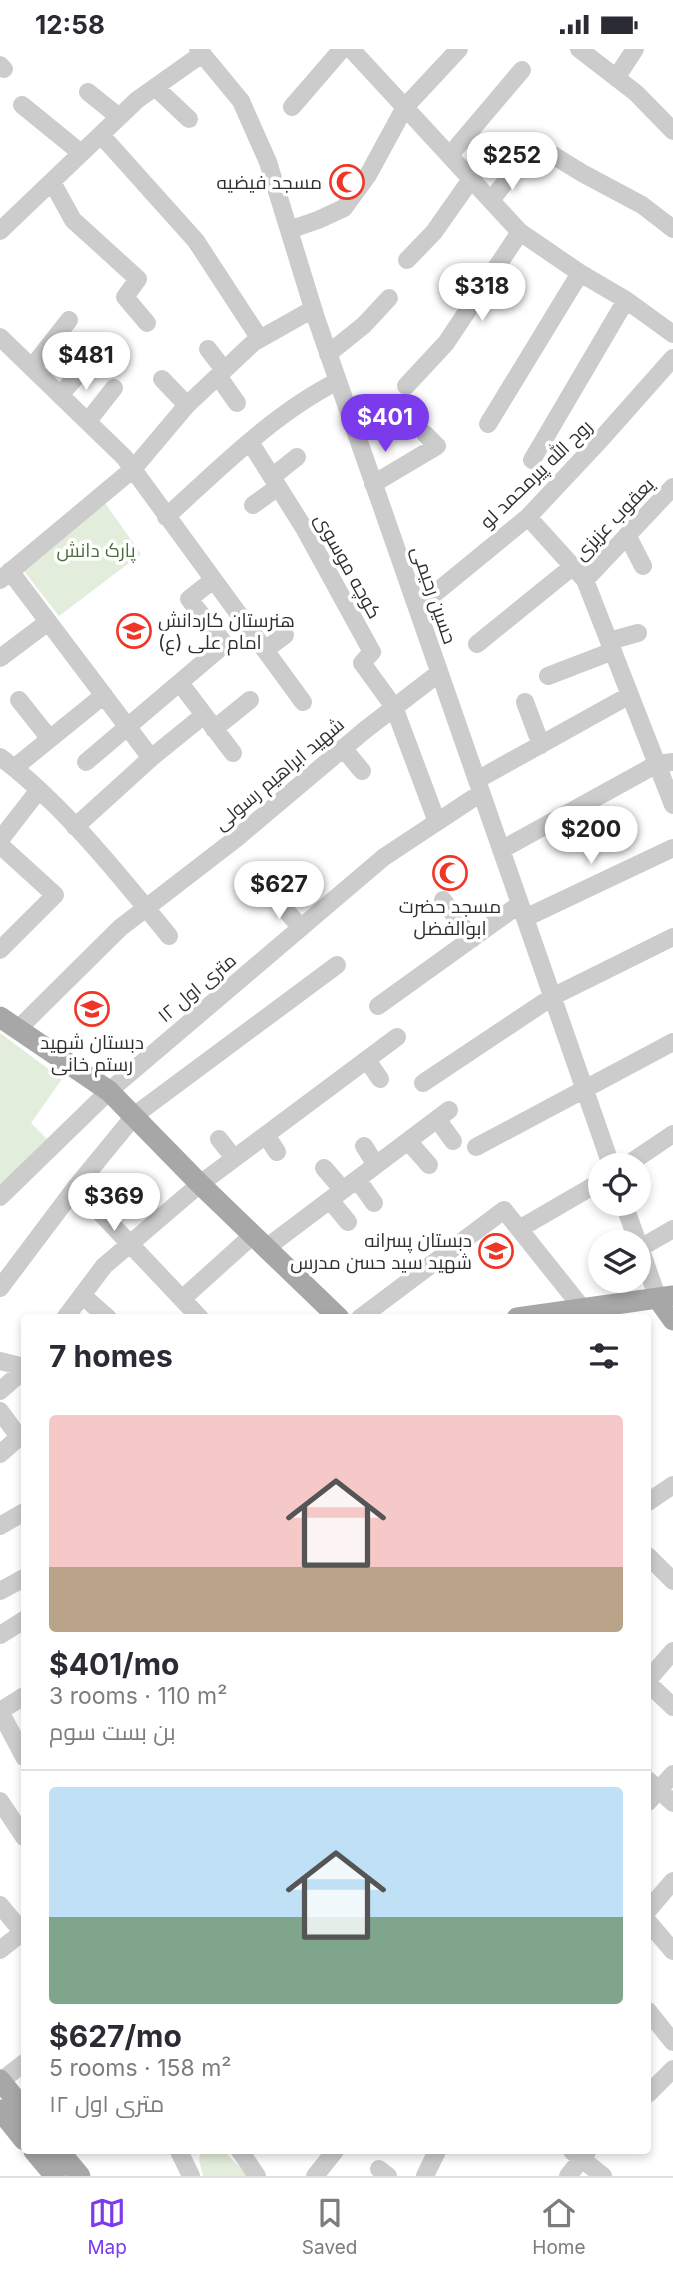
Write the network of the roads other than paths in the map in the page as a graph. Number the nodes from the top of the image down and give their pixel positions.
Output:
1 (342, 49) edge
2 (459, 49) edge
3 (579, 49) edge
4 (635, 49) edge
5 (207, 53) edge
6 (360, 53) edge
7 (523, 70) dead end
8 (617, 78) junction
9 (155, 87) junction
10 (88, 92) dead end
11 (22, 105) dead end
12 (292, 107) dead end
13 (405, 107) junction
14 (119, 117) junction
15 (189, 119) dead end
16 (673, 131) edge
17 (101, 135) junction
18 (82, 153) junction
19 (450, 155) junction
20 (472, 178) junction
21 (52, 182) junction
22 (492, 199) junction
23 (673, 229) edge
24 (289, 230) junction
25 (0, 231) edge
26 (520, 232) junction
27 (407, 260) dead end
28 (580, 273) junction
29 (389, 298) dead end
30 (626, 300) junction
31 (313, 309) junction
32 (69, 320) dead end
33 (147, 323) dead end
34 (673, 334) edge
35 (0, 337) edge
36 (260, 339) junction
37 (208, 349) dead end
38 (328, 353) junction
39 (96, 354) dead end
40 (673, 358) edge
41 (33, 366) junction
42 (221, 373) junction
43 (162, 379) dead end
44 (338, 381) junction
45 (407, 386) dead end
46 (114, 388) dead end
47 (61, 394) junction
48 (237, 403) dead end
49 (187, 405) junction
50 (88, 421) junction
51 (488, 424) dead end
52 (425, 433) dead end
53 (250, 442) junction
54 (296, 457) dead end
55 (532, 460) dead end
56 (134, 469) junction
57 (275, 482) junction
58 (373, 484) junction
59 (673, 487) edge
60 (253, 505) dead end
61 (166, 517) junction
62 (527, 517) junction
63 (627, 535) junction
64 (643, 566) dead end
65 (579, 573) junction
66 (5, 575) edge
67 (213, 580) junction
68 (417, 608) junction
69 (48, 622) junction
70 (638, 633) dead end
71 (285, 635) dead end
72 (477, 644) dead end
73 (611, 646) junction
74 (265, 650) junction
75 (0, 658) edge
76 (439, 673) junction
77 (548, 676) dead end
78 (180, 683) junction
79 (104, 695) junction
80 (630, 695) junction
81 (215, 698) dead end
82 (19, 700) dead end
83 (250, 700) dead end
84 (303, 702) dead end
85 (525, 702) dead end
86 (394, 707) junction
87 (206, 718) junction
88 (128, 728) junction
89 (50, 739) junction
90 (541, 745) junction
91 (343, 748) junction
92 (233, 753) dead end
93 (151, 758) junction
94 (7, 762) edge
95 (86, 762) dead end
96 (665, 763) edge
97 (362, 771) dead end
98 (479, 786) junction
99 (38, 791) junction
100 (673, 805) edge
101 (437, 822) junction
102 (75, 827) junction
103 (0, 840) edge
104 (0, 845) edge
105 (673, 848) edge
106 (501, 850) junction
107 (265, 886) dead end
108 (443, 900) dead end
109 (146, 908) junction
110 (522, 911) junction
111 (301, 928) junction
112 (169, 936) dead end
113 (673, 937) edge
114 (472, 939) junction
115 (0, 950) edge
116 (337, 965) dead end
117 (552, 997) junction
118 (378, 1006) dead end
119 (0, 1017) edge
120 (18, 1030) junction
121 (397, 1037) dead end
122 (673, 1042) edge
123 (367, 1060) junction
124 (380, 1079) dead end
125 (422, 1083) dead end
126 (584, 1089) junction
127 (109, 1091) junction
128 (135, 1115) junction
129 (673, 1134) edge
130 (265, 1135) junction
131 (219, 1139) dead end
132 (408, 1141) junction
133 (453, 1141) dead end
134 (364, 1146) dead end
135 (476, 1147) dead end
136 (277, 1152) dead end
137 (607, 1153) edge
138 (645, 1153) edge
139 (234, 1158) junction
140 (376, 1165) junction
141 (429, 1165) dead end
142 (324, 1168) dead end
143 (200, 1184) junction
144 (76, 1187) junction
145 (588, 1189) edge
146 (343, 1190) junction
147 (0, 1197) edge
148 (374, 1202) dead end
149 (348, 1222) dead end
150 (519, 1229) junction
151 (673, 1229) edge
152 (651, 1239) edge
153 (259, 1241) junction
154 (130, 1244) junction
155 (651, 1270) edge
156 (0, 1289) edge
157 (82, 1295) junction
158 (182, 1299) junction
159 (583, 1309) junction
160 (670, 1310) edge
161 (68, 1314) edge
162 (103, 1314) edge
163 (196, 1314) edge
164 (334, 1314) edge
165 (365, 1314) edge
166 (546, 1314) edge
167 (651, 1319) edge
168 (0, 1361) edge
169 (21, 1368) edge
170 (21, 1372) edge
171 (0, 1391) edge
172 (0, 1412) edge
173 (16, 1445) edge
174 (673, 1485) edge
175 (651, 1500) edge
176 (21, 1514) edge
177 (0, 1526) edge
178 (651, 1559) edge
179 (21, 1580) edge
180 (673, 1581) edge
181 (0, 1591) edge
182 (21, 1622) edge
183 (0, 1635) edge
184 (673, 1651) edge
185 (651, 1677) edge
186 (651, 1684) edge
187 (21, 1698) edge
188 (673, 1707) edge
189 (0, 1711) edge
190 (21, 1748) edge
191 (673, 1773) edge
192 (651, 1791) edge
193 (0, 1801) edge
194 (673, 1803) edge
195 (21, 1832) edge
196 (673, 1881) edge
197 (0, 1905) edge
198 (651, 1907) edge
199 (651, 1925) edge
200 (21, 1930) edge
201 (21, 1935) edge
202 (0, 1950) edge
203 (673, 1951) edge
204 (651, 2015) edge
205 (673, 2042) edge
206 (21, 2065) edge
207 (673, 2069) edge
208 (0, 2081) edge
209 (651, 2091) edge
210 (21, 2106) edge
211 (0, 2111) edge
212 (21, 2136) edge
213 (40, 2154) edge
214 (180, 2154) edge
215 (242, 2154) edge
216 (333, 2154) edge
217 (436, 2154) edge
218 (579, 2154) edge
219 (581, 2154) edge
220 (56, 2163) edge
221 (186, 2174) edge
222 (80, 2176) edge
223 (257, 2176) edge
224 (315, 2176) edge
225 (425, 2176) edge
226 (568, 2176) edge
227 (603, 2176) edge

1 - 12 street
2 - 13 street
3 - 8 street
4 - 8 street
5 - 9 street
5 - 24 street, حسین رحیمی
6 - 13 street
7 - 19 street
8 - 16 street
9 - 14 street
9 - 15 street
10 - 14 street
11 - 18 street
13 - 19 street
13 - 24 street
14 - 17 street
17 - 18 street
17 - 36 street
18 - 21 street
19 - 20 street
20 - 22 street
20 - 27 street
21 - 25 street
21 - 33 street
22 - 23 street
22 - 26 street
24 - 31 street, حسین رحیمی
26 - 28 street
26 - 45 street
28 - 30 street
28 - 51 street
29 - 38 street
30 - 34 street
30 - 55 street
31 - 36 street
31 - 38 street, حسین رحیمی
32 - 41 street
35 - 41 street
36 - 42 street
37 - 42 street
38 - 44 street, حسین رحیمی
39 - 47 street
40 - 62 street, روح الله پیرمحمد لو
41 - 47 street
42 - 48 street
42 - 49 street
43 - 49 street
44 - 53 street
44 - 58 street, حسین رحیمی
46 - 50 street
47 - 50 street
49 - 56 street
50 - 56 street
52 - 58 street
53 - 57 street, کوچه موسوی
53 - 61 street
54 - 57 street
56 - 61 street
56 - 66 street
57 - 60 street
57 - 86 street, کوچه موسوی
58 - 68 street, حسین رحیمی
59 - 63 street, یعقوب عزیزی
61 - 67 street
62 - 65 street
62 - 68 street, روح الله پیرمحمد لو
63 - 64 street
63 - 65 street, یعقوب عزیزی
65 - 72 street, یعقوب عزیزی
65 - 73 street
66 - 69 street
67 - 74 street
67 - 78 street
68 - 76 street, حسین رحیمی
69 - 75 street
69 - 79 street
70 - 73 street
71 - 74 street
73 - 77 street
73 - 80 street
74 - 84 street
76 - 86 street, شهید ابراهیم رسولی
76 - 98 street, حسین رحیمی
78 - 87 street
78 - 88 street
79 - 88 street
79 - 89 street
80 - 90 street, ۱۲ متری اول
80 - 96 street
81 - 87 street
82 - 89 street
83 - 87 street
85 - 90 street
86 - 91 street, شهید ابراهیم رسولی
86 - 101 street
87 - 92 street
87 - 93 street
88 - 93 street
88 - 95 street
89 - 94 street
90 - 98 street, ۱۲ متری اول
91 - 97 street
91 - 109 street, شهید ابراهیم رسولی
93 - 102 street
94 - 99 street
96 - 100 street
96 - 106 street
98 - 101 street, ۱۲ متری اول
98 - 106 street, حسین رحیمی
99 - 102 street
99 - 103 street
101 - 111 street, ۱۲ متری اول
102 - 109 street
104 - 115 street
105 - 110 street
106 - 110 street, حسین رحیمی
107 - 111 street
108 - 114 street
109 - 112 street
109 - 120 street, شهید ابراهیم رسولی
110 - 114 street
110 - 117 street, حسین رحیمی
111 - 127 street, ۱۲ متری اول
113 - 117 street
114 - 118 street
116 - 128 street
117 - 125 street
117 - 126 street, حسین رحیمی
119 - 120 main road
120 - 127 main road
121 - 123 street
122 - 126 street
123 - 124 street
123 - 130 street
126 - 135 street
126 - 137 street, حسین رحیمی
127 - 128 main road
127 - 147 street, ۱۲ متری اول
128 - 143 main road
128 - 144 street
129 - 138 street
130 - 136 street
130 - 139 street
131 - 139 street
132 - 133 street
132 - 140 street
132 - 141 street
134 - 140 street
139 - 143 street
140 - 146 street
142 - 146 street
143 - 153 main road
143 - 154 street
144 - 154 street
144 - 156 street
145 - 150 street
146 - 148 street
146 - 149 street
146 - 153 street
150 - 159 street
150 - 165 street
151 - 152 street
153 - 158 street
153 - 164 main road
154 - 157 street
154 - 158 street
155 - 160 street
157 - 161 street
157 - 162 street
158 - 163 street
159 - 160 main road
159 - 166 main road
160 - 167 main road
168 - 169 street
170 - 171 street
172 - 173 street
174 - 175 street
176 - 177 street
178 - 180 street
179 - 181 street
182 - 183 street
184 - 185 street
186 - 188 street
187 - 189 street
189 - 190 street
191 - 192 street
192 - 194 street
193 - 195 street
196 - 198 street
197 - 200 street
199 - 203 street
201 - 202 street
204 - 205 street
206 - 208 street
207 - 209 street
208 - 210 main road
211 - 212 main road
213 - 220 main road
214 - 221 street
215 - 223 street
216 - 224 street
217 - 225 street
218 - 226 street
219 - 227 street
220 - 222 main road

